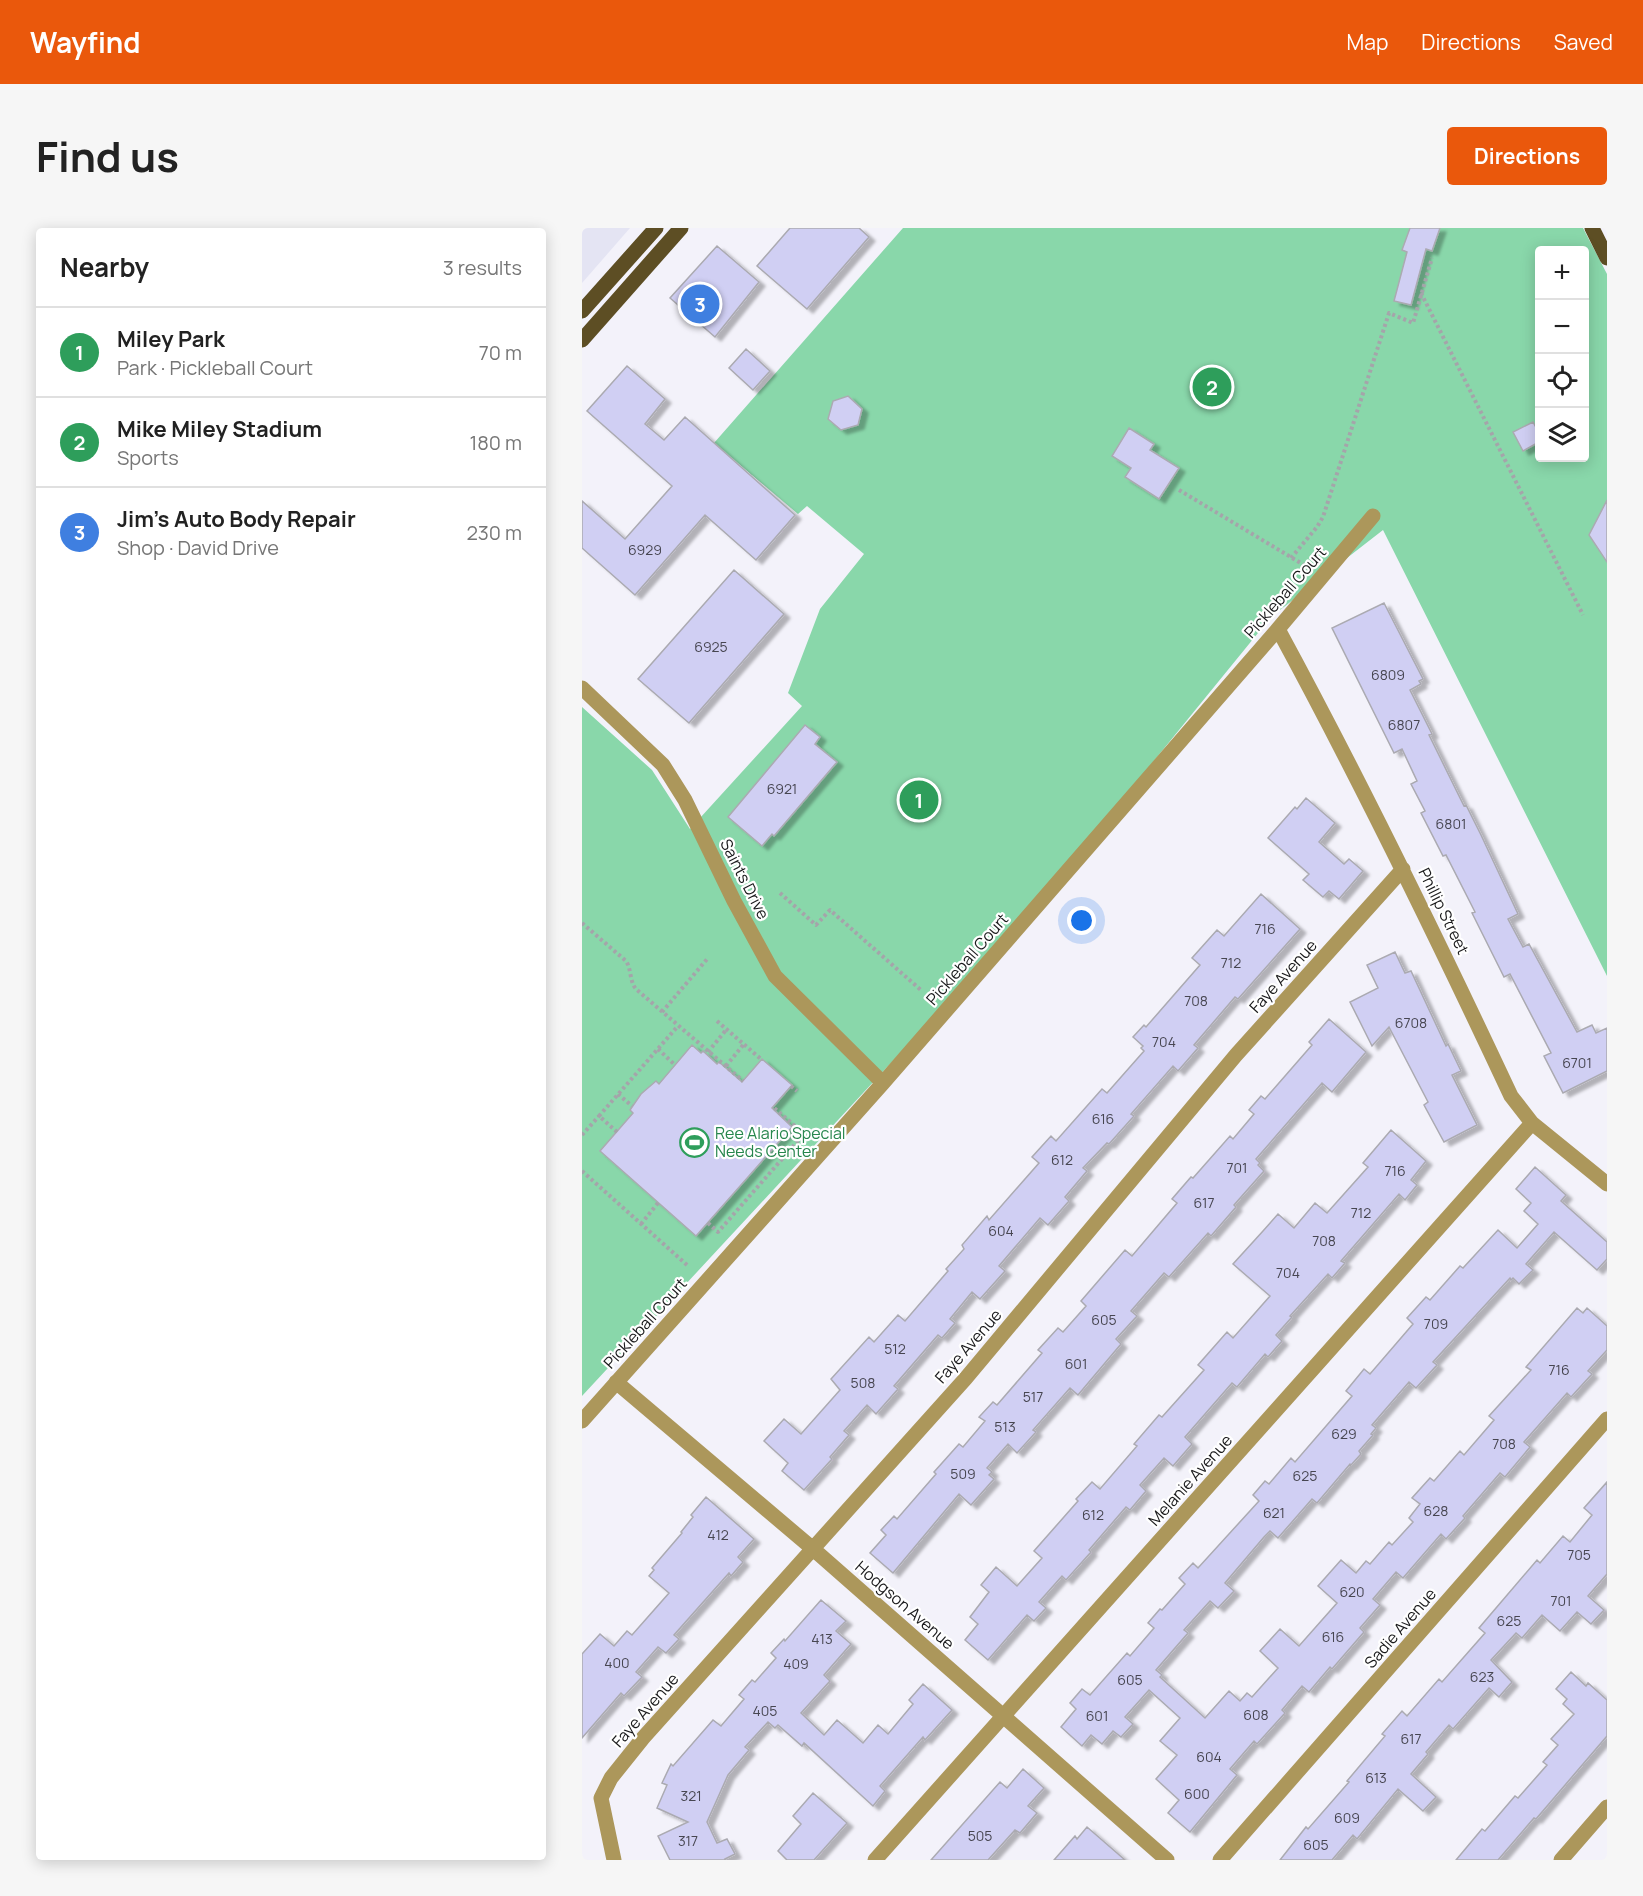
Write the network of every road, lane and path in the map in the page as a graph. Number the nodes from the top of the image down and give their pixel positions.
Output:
1 (656, 228) edge
2 (681, 228) edge
3 (1592, 228) edge
4 (1432, 258) dead end
5 (1607, 258) edge
6 (1421, 293) junction
7 (582, 311) edge
8 (582, 340) edge
9 (1179, 490) dead end
10 (1373, 516) dead end
11 (1291, 558) junction
12 (1322, 577) junction
13 (1583, 615) dead end
14 (1278, 629) junction
15 (582, 688) edge
16 (1403, 869) junction
17 (780, 893) dead end
18 (582, 923) edge
19 (708, 958) dead end
20 (922, 991) dead end
21 (662, 1012) junction
22 (717, 1021) dead end
23 (678, 1026) junction
24 (726, 1030) junction
25 (744, 1044) junction
26 (658, 1049) junction
27 (708, 1052) junction
28 (762, 1060) dead end
29 (675, 1065) dead end
30 (726, 1066) junction
31 (743, 1081) dead end
32 (882, 1083) junction
33 (791, 1086) dead end
34 (797, 1091) dead end
35 (618, 1094) junction
36 (633, 1106) dead end
37 (773, 1107) dead end
38 (599, 1116) junction
39 (1532, 1123) junction
40 (616, 1132) dead end
41 (582, 1135) edge
42 (582, 1171) edge
43 (1607, 1184) edge
44 (658, 1203) dead end
45 (708, 1223) dead end
46 (641, 1224) junction
47 (688, 1266) dead end
48 (616, 1382) junction
49 (1607, 1419) edge
50 (582, 1421) edge
51 (812, 1548) junction
52 (1004, 1716) junction
53 (1607, 1807) edge
54 (614, 1860) edge
55 (875, 1860) edge
56 (1167, 1860) edge
57 (1220, 1860) edge
58 (1561, 1860) edge

1 - 7 main road
2 - 8 main road
3 - 5 main road
4 - 6 path
6 - 11 path
6 - 13 path
9 - 11 path
10 - 12 street, Pickleball Court
11 - 12 path
12 - 14 street, Pickleball Court
14 - 16 street, Phillip Street
14 - 32 street, Pickleball Court
15 - 32 street, Saints Drive
16 - 39 street, Phillip Street
16 - 51 street, Faye Avenue
17 - 20 path
18 - 21 path
19 - 21 path
21 - 23 path
22 - 24 path
23 - 26 path
23 - 27 path
24 - 25 path
24 - 27 path
25 - 28 path
25 - 30 path
26 - 29 path
26 - 35 path
27 - 30 path
30 - 31 path
32 - 48 street, Pickleball Court
33 - 34 path
35 - 36 path
35 - 38 path
37 - 45 path
38 - 40 path
38 - 41 path
39 - 43 street, Phillip Street
39 - 52 street, Melanie Avenue
42 - 46 path
44 - 46 path
46 - 47 path
48 - 50 street, Pickleball Court
48 - 51 street, Hodgson Avenue
49 - 57 street, Sadie Avenue
51 - 52 street, Hodgson Avenue
51 - 54 street, Faye Avenue
52 - 55 street, Melanie Avenue
52 - 56 street, Hodgson Avenue
53 - 58 street

